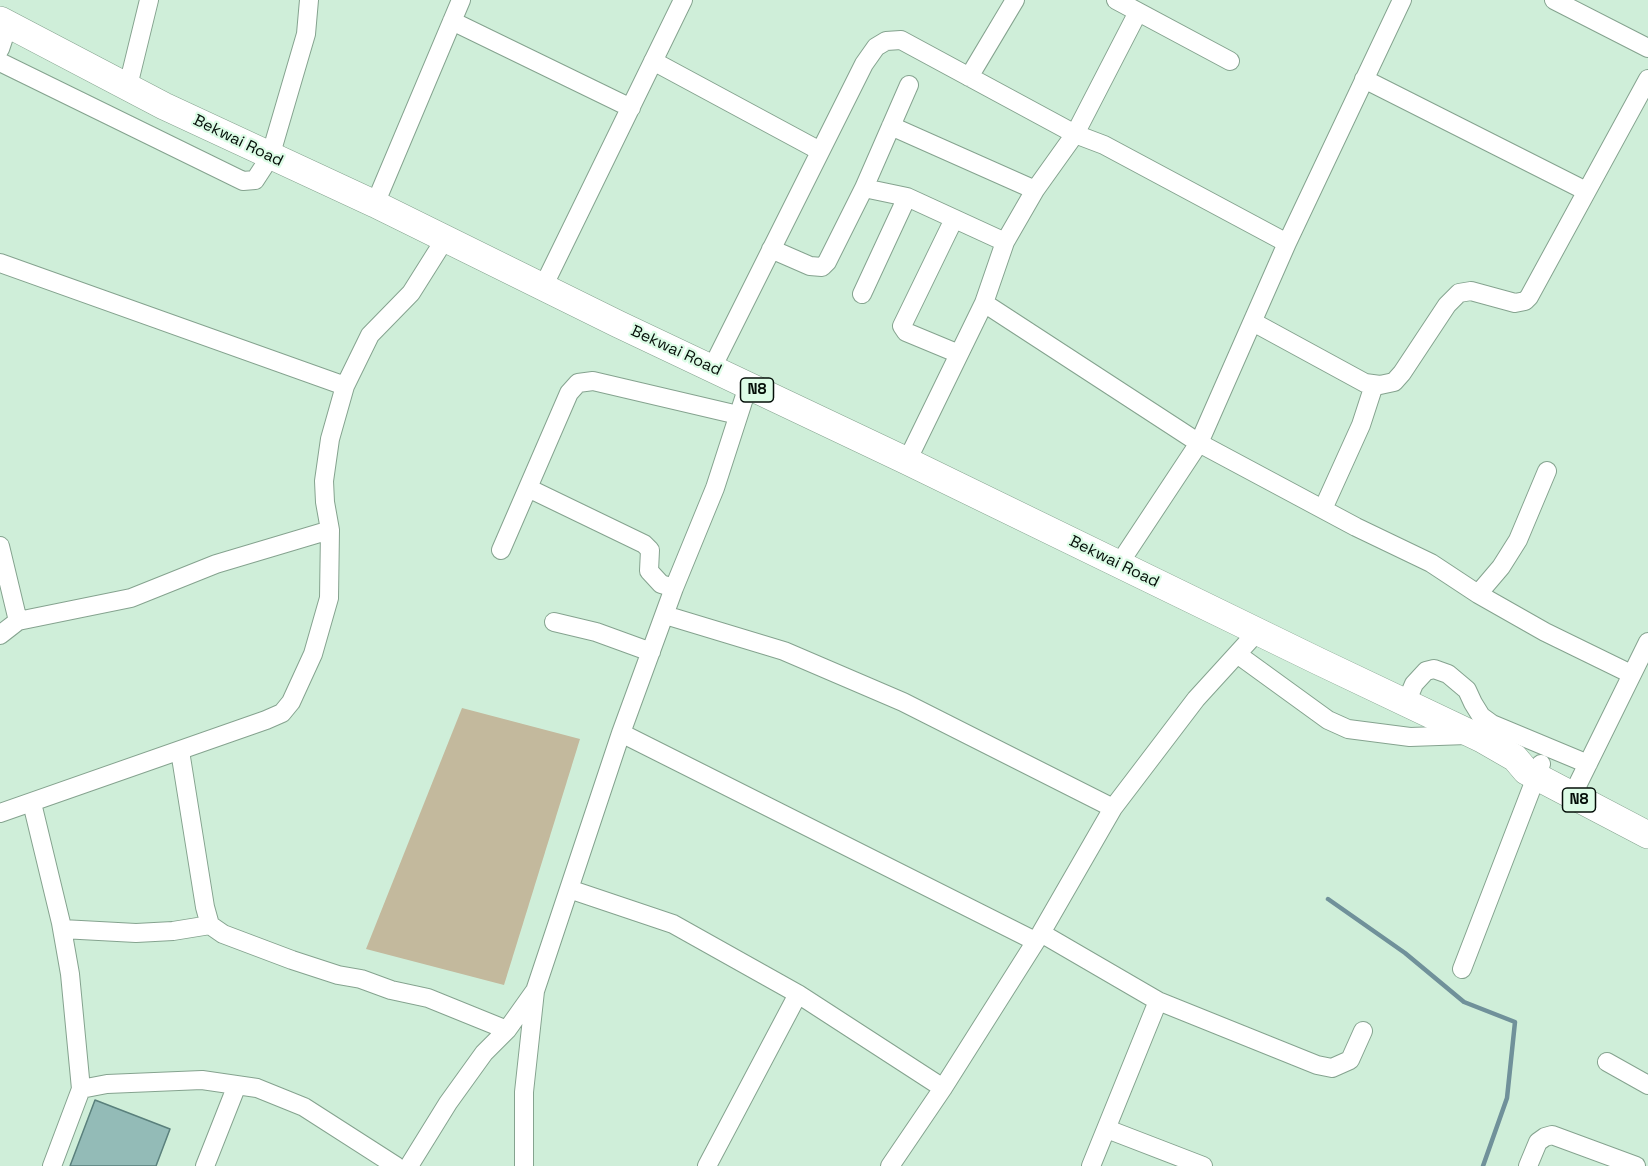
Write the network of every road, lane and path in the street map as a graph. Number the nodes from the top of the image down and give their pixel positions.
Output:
1 (149, 0) edge
2 (309, 0) edge
3 (461, 0) edge
4 (684, 0) edge
5 (1015, 0) edge
6 (1116, 0) edge
7 (1402, 0) edge
8 (1554, 0) edge
9 (1138, 12) junction
10 (452, 21) junction
11 (3, 31) edge
12 (1648, 48) edge
13 (653, 61) junction
14 (1230, 61) dead end
15 (0, 62) edge
16 (99, 71) junction
17 (969, 77) junction
18 (1364, 79) junction
19 (1648, 79) edge
20 (909, 85) dead end
21 (128, 86) junction
22 (86, 104) junction
23 (630, 108) junction
24 (891, 126) junction
25 (1076, 134) junction
26 (820, 151) junction
27 (270, 157) junction
28 (864, 188) junction
29 (1035, 190) junction
30 (1586, 191) junction
31 (907, 197) junction
32 (375, 204) junction
33 (954, 219) junction
34 (445, 239) junction
35 (1005, 242) junction
36 (1287, 243) junction
37 (771, 249) junction
38 (0, 263) edge
39 (543, 287) junction
40 (862, 294) dead end
41 (984, 303) junction
42 (1253, 322) junction
43 (959, 354) junction
44 (712, 368) junction
45 (1374, 385) junction
46 (345, 386) junction
47 (748, 386) junction
48 (738, 415) junction
49 (1199, 443) junction
50 (907, 461) junction
51 (1547, 471) dead end
52 (528, 488) junction
53 (1323, 509) junction
54 (330, 530) junction
55 (0, 546) edge
56 (501, 550) dead end
57 (1119, 564) junction
58 (674, 588) junction
59 (1478, 594) junction
60 (665, 615) junction
61 (18, 621) junction
62 (554, 622) dead end
63 (1258, 631) junction
64 (0, 635) edge
65 (1648, 642) edge
66 (651, 652) junction
67 (1237, 654) junction
68 (1631, 674) junction
69 (1406, 703) junction
70 (1482, 732) junction
71 (621, 733) junction
72 (180, 751) junction
73 (1539, 770) junction
74 (1580, 781) junction
75 (32, 803) junction
76 (1113, 808) junction
77 (0, 813) edge
78 (1648, 817) edge
79 (1648, 835) edge
80 (569, 889) junction
81 (210, 925) junction
82 (62, 929) junction
83 (1038, 937) junction
84 (1462, 969) dead end
85 (535, 991) junction
86 (798, 994) junction
87 (1158, 1001) junction
88 (507, 1030) junction
89 (1363, 1031) dead end
90 (1607, 1062) dead end
91 (237, 1085) junction
92 (1648, 1085) edge
93 (943, 1088) junction
94 (81, 1089) junction
95 (1107, 1129) junction
96 (52, 1166) edge
97 (206, 1166) edge
98 (396, 1166) edge
99 (409, 1166) edge
100 (524, 1166) edge
101 (707, 1166) edge
102 (890, 1166) edge
103 (1091, 1166) edge
104 (1203, 1166) edge
105 (1528, 1166) edge
106 (1636, 1166) edge

1 - 21 street
2 - 27 street
3 - 10 street
4 - 13 street
5 - 17 street
6 - 9 street
7 - 18 street
8 - 12 street
9 - 14 street
9 - 25 street
10 - 23 street
10 - 32 street
11 - 16 highway, Bekwai Road / N8
13 - 23 street
13 - 26 street
15 - 22 street
16 - 21 highway, Bekwai Road / N8
16 - 22 street
17 - 25 street
17 - 26 street
18 - 30 street
18 - 36 street
19 - 30 street
20 - 24 street
21 - 27 highway, Bekwai Road / N8
22 - 27 street
23 - 39 street
24 - 28 street
24 - 29 street
25 - 29 street
25 - 36 street
26 - 37 street
27 - 32 highway, Bekwai Road / N8
28 - 31 street
28 - 37 street
29 - 35 street
30 - 45 street
31 - 33 street
31 - 40 street
32 - 34 highway, Bekwai Road / N8
33 - 35 street
33 - 43 street
34 - 39 highway, Bekwai Road / N8
34 - 46 street
35 - 41 street
36 - 42 street
37 - 44 street
38 - 46 street
39 - 44 highway, Bekwai Road / N8
41 - 43 street
41 - 49 street
42 - 45 street
42 - 49 street
43 - 50 street
44 - 47 highway, Bekwai Road / N8
45 - 53 street
46 - 54 street
47 - 48 street
47 - 50 highway, Bekwai Road / N8
48 - 52 street
48 - 58 street
49 - 53 street
49 - 57 street
50 - 57 highway, Bekwai Road / N8
51 - 59 street
52 - 56 street
52 - 58 street
53 - 59 street
54 - 61 street
54 - 72 street
55 - 61 street
57 - 63 highway, Bekwai Road / N8
58 - 60 street
59 - 68 street
60 - 66 street
60 - 76 street
61 - 64 street
62 - 66 street
63 - 67 street
63 - 69 highway, Bekwai Road / N8
65 - 68 street
66 - 71 street
67 - 70 street
67 - 76 street
68 - 74 street
69 - 70 highway, Bekwai Road / N8
69 - 70 street
70 - 73 highway, Bekwai Road / N8
70 - 74 street
71 - 80 street
71 - 83 street
72 - 75 street
72 - 81 street
73 - 74 highway, Bekwai Road / N8
73 - 84 street
74 - 78 highway, Bekwai Road / N8
74 - 79 highway, Bekwai Road / N8
75 - 77 street
75 - 82 street
76 - 83 street
80 - 85 street
80 - 86 street
81 - 82 street
81 - 88 street
82 - 94 street
83 - 87 street
83 - 93 street
85 - 88 street
85 - 100 street
86 - 93 street
86 - 101 street
87 - 89 street
87 - 95 street
88 - 99 street
90 - 92 street
91 - 94 street
91 - 97 street
91 - 98 street
93 - 102 street
94 - 96 street
95 - 103 street
95 - 104 street
105 - 106 street

